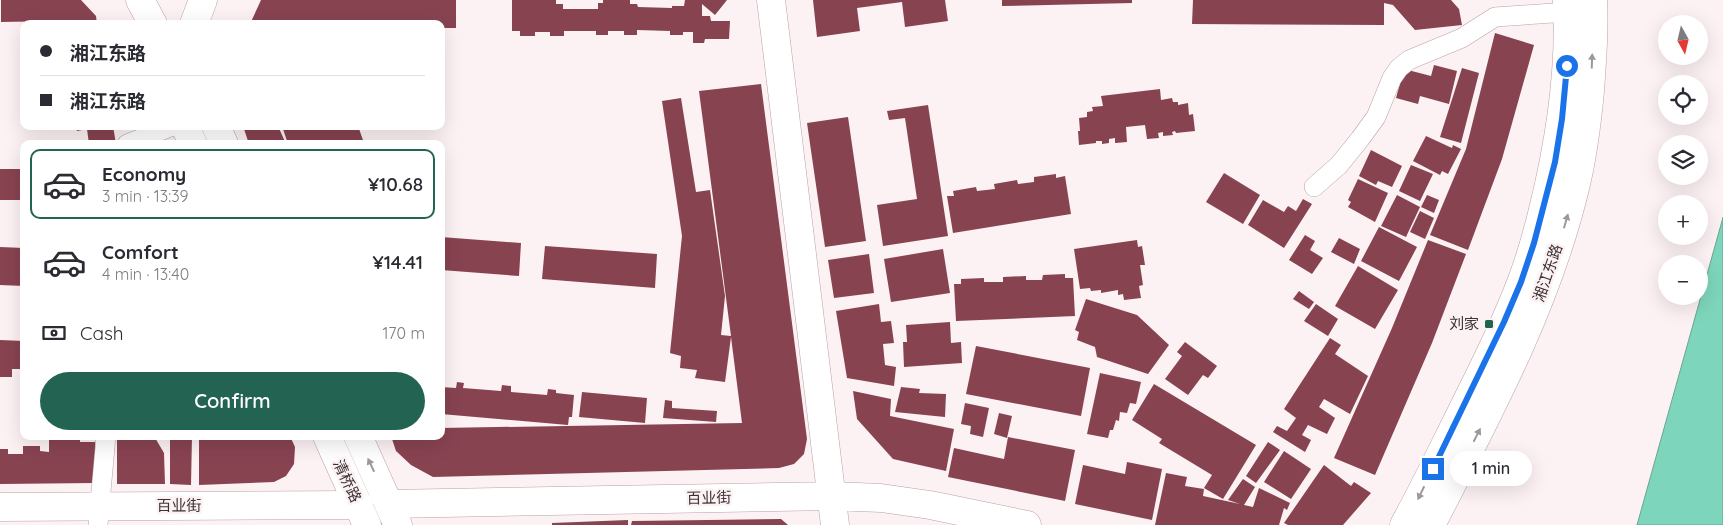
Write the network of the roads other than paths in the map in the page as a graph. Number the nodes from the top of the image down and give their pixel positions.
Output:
1 (140, 0) edge
2 (153, 0) edge
3 (184, 0) edge
4 (203, 0) edge
5 (771, 0) edge
6 (1593, 0) edge
7 (1568, 6) edge
8 (152, 20) edge
9 (154, 20) edge
10 (186, 20) edge
11 (196, 20) edge
12 (163, 130) edge
13 (137, 140) edge
14 (1314, 187) dead end
15 (106, 440) edge
16 (329, 440) edge
17 (360, 440) edge
18 (832, 496) junction
19 (0, 506) edge
20 (99, 515) edge
21 (363, 515) edge
22 (393, 515) edge
23 (835, 525) edge
24 (1027, 525) edge
25 (1404, 525) edge
26 (1431, 525) edge

1 - 8 street
2 - 9 street
3 - 10 street
4 - 11 street
5 - 18 street
26 -> 6 street, 湘江东路
7 - 14 street
7 -> 25 street, 湘江东路
12 - 13 street
15 - 20 street
16 - 21 street, 清桥路
22 -> 17 street, 清桥路
18 - 22 street, 百业街
18 - 23 street
18 - 24 street, 百业街
19 - 20 street, 百业街
20 - 21 street, 百业街

